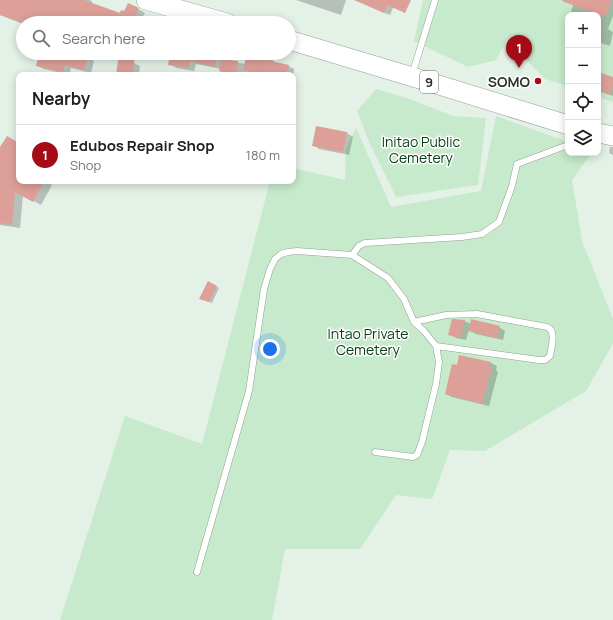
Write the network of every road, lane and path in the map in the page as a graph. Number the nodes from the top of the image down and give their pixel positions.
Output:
1 (146, 0) edge
2 (435, 0) edge
3 (203, 16) edge
4 (296, 42) edge
5 (412, 77) junction
6 (565, 124) edge
7 (601, 134) edge
8 (613, 136) edge
9 (565, 146) edge
10 (352, 255) junction
11 (414, 322) junction
12 (436, 346) junction
13 (376, 452) dead end
14 (197, 572) dead end

1 - 3 highway
2 - 5 lane
4 - 5 highway, 9
5 - 6 highway, 9
7 - 8 highway
9 - 10 lane
10 - 11 lane
10 - 14 lane
11 - 12 lane
11 - 12 lane
12 - 13 lane

